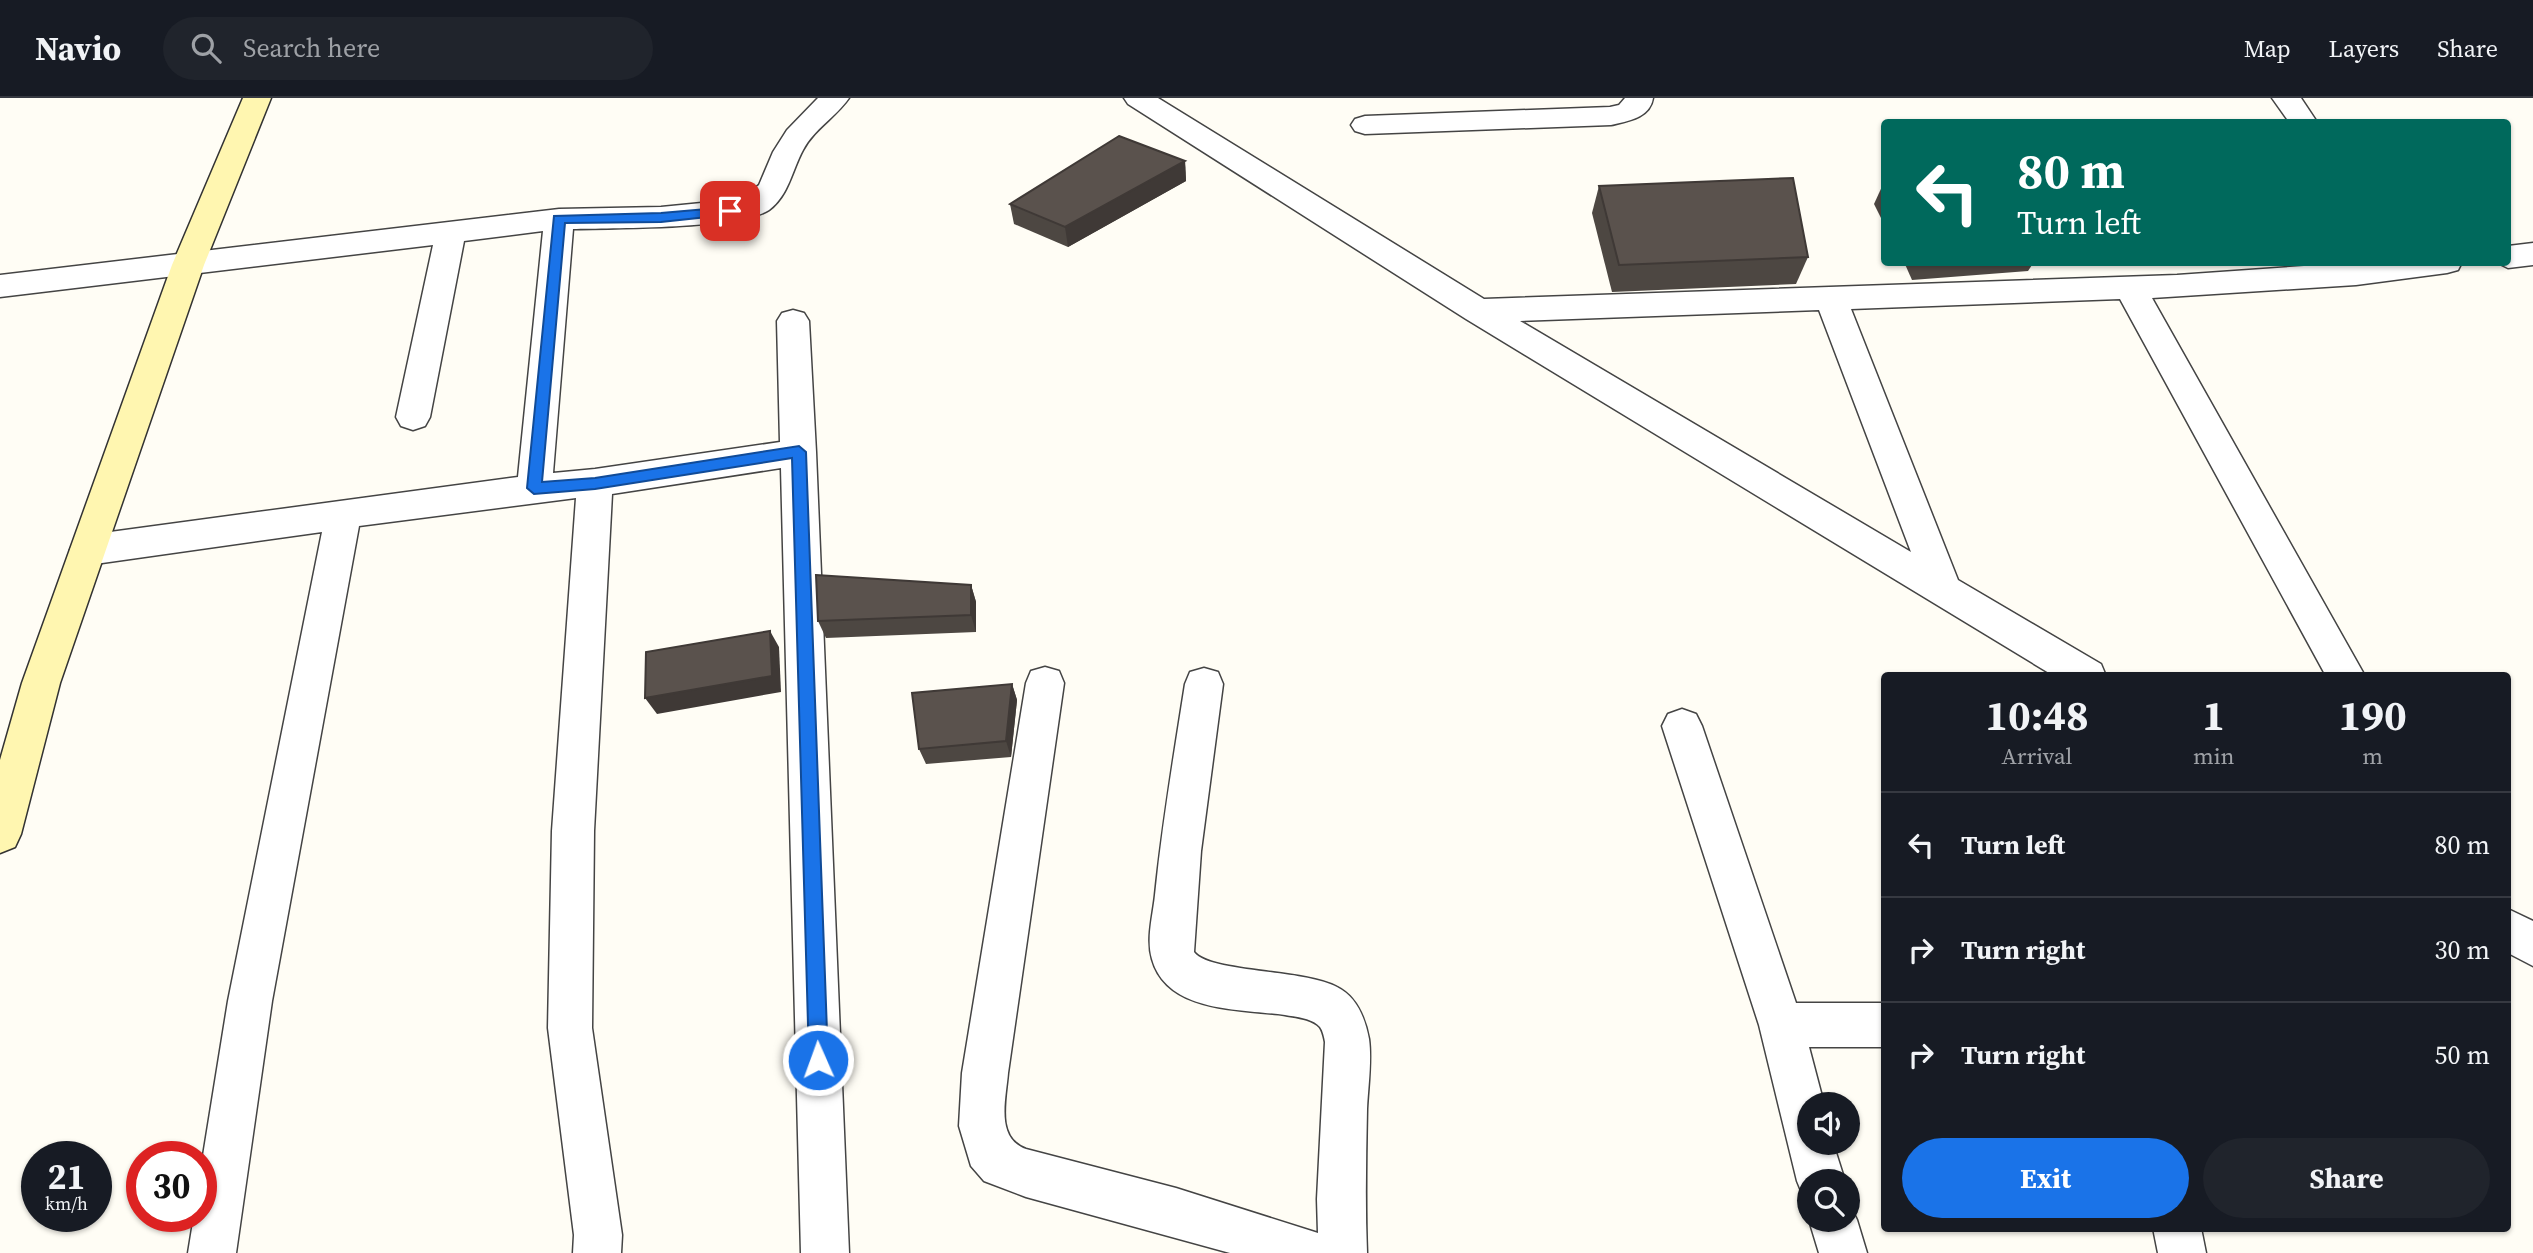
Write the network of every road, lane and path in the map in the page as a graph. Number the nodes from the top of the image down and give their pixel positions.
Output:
1 (257, 98) edge
2 (835, 98) edge
3 (1639, 98) edge
4 (2286, 98) edge
5 (1154, 102) edge
6 (2301, 119) edge
7 (1366, 125) dead end
8 (559, 219) junction
9 (451, 231) junction
10 (2533, 254) edge
11 (2511, 257) edge
12 (188, 265) junction
13 (2395, 266) edge
14 (0, 286) edge
15 (2130, 288) junction
16 (1830, 297) junction
17 (1477, 311) junction
18 (793, 321) dead end
19 (413, 416) dead end
20 (799, 452) junction
21 (595, 483) junction
22 (534, 488) junction
23 (343, 515) junction
24 (88, 550) junction
25 (1942, 588) junction
26 (2080, 672) edge
27 (2344, 672) edge
28 (1045, 683) dead end
29 (1204, 684) dead end
30 (1682, 726) dead end
31 (0, 834) edge
32 (2511, 931) edge
33 (2533, 945) edge
34 (1781, 1025) junction
35 (1881, 1025) edge
36 (1798, 1092) edge
37 (1837, 1232) edge
38 (2178, 1232) edge
39 (212, 1253) edge
40 (597, 1253) edge
41 (825, 1253) edge
42 (1307, 1253) edge
43 (1343, 1253) edge
44 (1843, 1253) edge
45 (2182, 1253) edge

1 - 12 street
2 - 8 street
3 - 7 street
4 - 6 street
5 - 17 street
8 - 9 street
8 - 22 street
9 - 12 street
9 - 19 street
10 - 11 street
12 - 14 street
12 - 24 street
13 - 15 street
15 - 16 street
15 - 27 street
16 - 17 street
16 - 25 street
17 - 25 street
18 - 20 street
20 - 21 street
20 - 41 street
21 - 22 street
21 - 40 street
22 - 23 street
23 - 24 street
23 - 39 street
24 - 31 street
25 - 26 street
28 - 42 street
29 - 43 street
30 - 34 street
32 - 33 street
34 - 35 street
34 - 36 street
37 - 44 street
38 - 45 street

